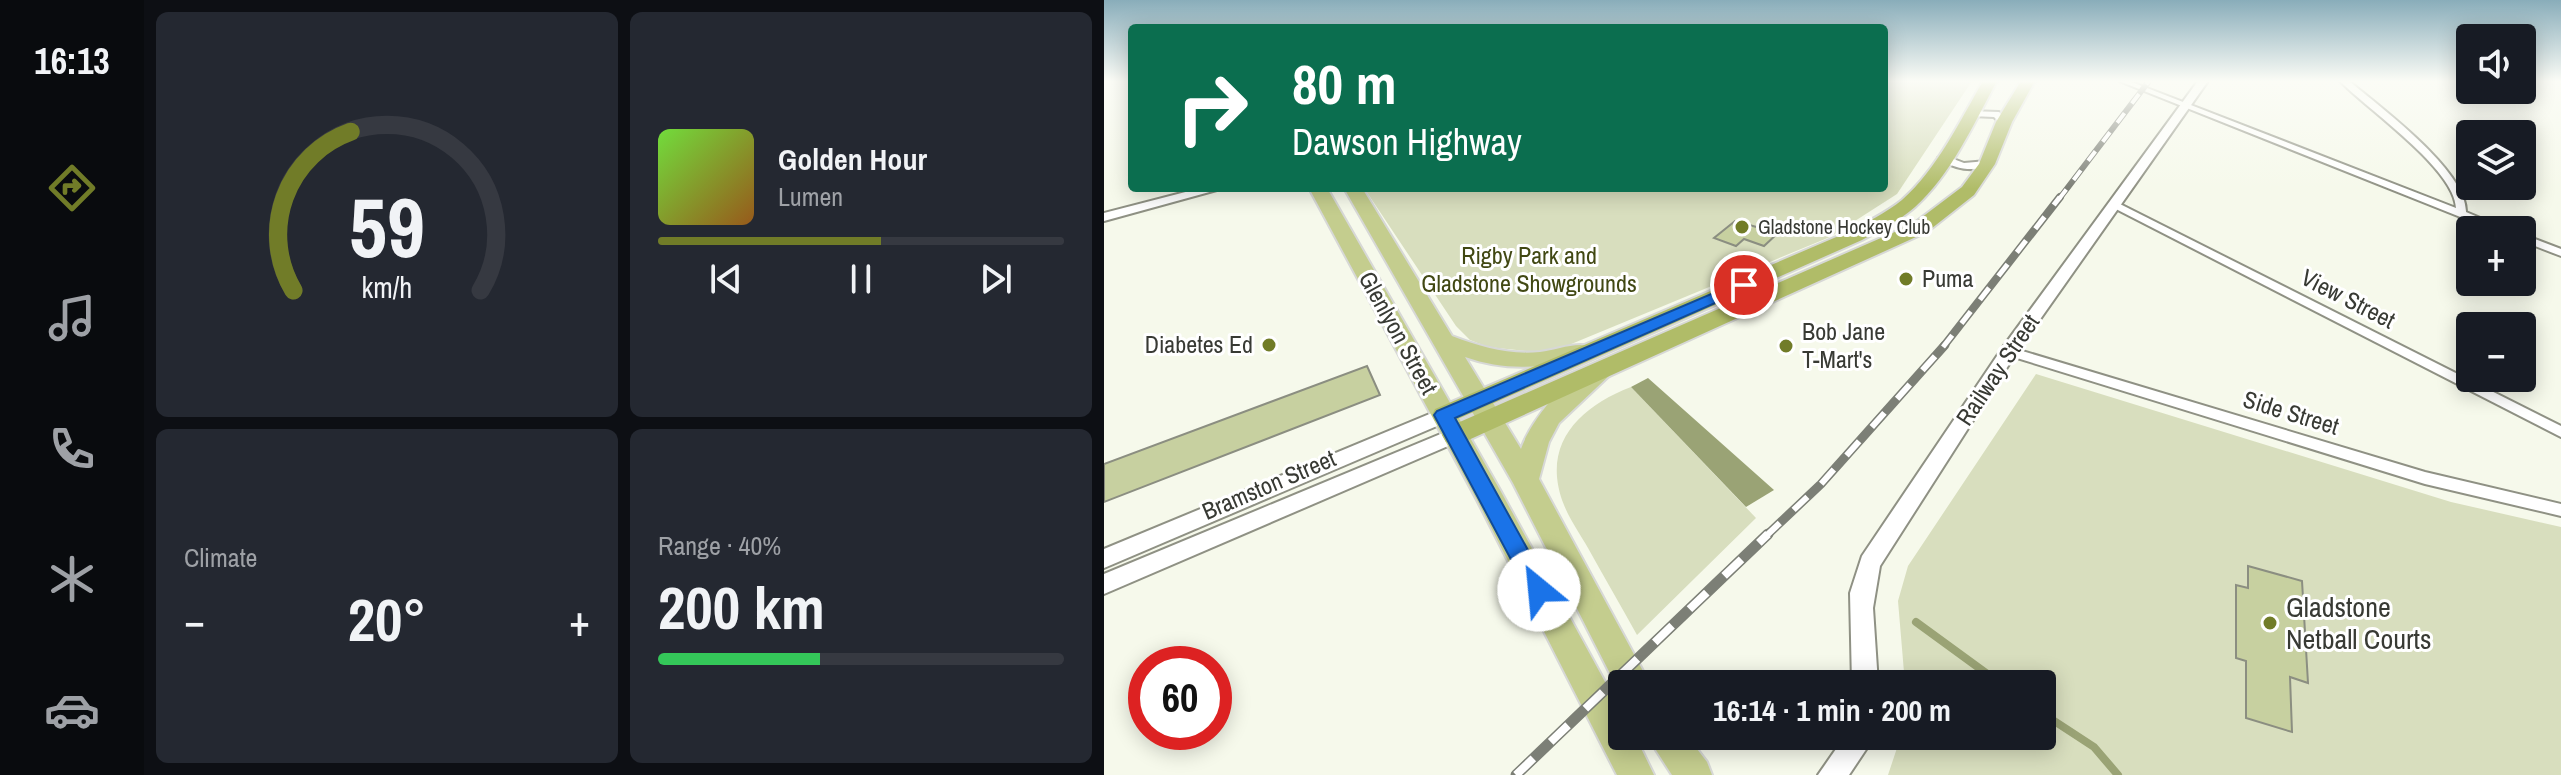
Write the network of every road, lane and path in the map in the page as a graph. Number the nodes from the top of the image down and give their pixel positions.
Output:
1 (1969, 117) edge
2 (1999, 117) edge
3 (2007, 117) edge
4 (2177, 117) edge
5 (2219, 117) edge
6 (2385, 117) edge
7 (2004, 122) junction
8 (1943, 158) junction
9 (1987, 164) junction
10 (1201, 192) edge
11 (1320, 192) edge
12 (1355, 192) edge
13 (2116, 205) junction
14 (2461, 213) junction
15 (2468, 216) edge
16 (1104, 217) edge
17 (2536, 243) edge
18 (2561, 253) edge
19 (1441, 340) junction
20 (1617, 341) junction
21 (2009, 351) junction
22 (1600, 373) junction
23 (1484, 411) junction
24 (1449, 425) junction
25 (2561, 432) edge
26 (1525, 479) junction
27 (2561, 510) edge
28 (1104, 559) edge
29 (1104, 584) edge
30 (1626, 670) edge
31 (1866, 670) edge
32 (1675, 750) edge
33 (1851, 750) edge
34 (1636, 775) edge
35 (1694, 775) edge
36 (1832, 775) edge

1 - 8 highway
2 - 7 street
3 - 7 highway
4 - 13 street, Railway Street
5 - 14 street
6 - 14 street
7 - 9 highway
8 - 9 street
8 - 20 highway
9 - 22 highway
10 - 16 street
11 - 24 main road, Glenlyon Street
12 - 19 main road, Glenlyon Street
13 - 21 street, Railway Street
13 - 25 street, View Street
14 - 15 street
17 - 18 street
19 - 20 main road
19 - 23 main road, Glenlyon Street
20 - 23 highway
21 - 27 street, Side Street
21 - 31 street, Railway Street
22 - 23 highway
22 - 26 main road
23 - 24 highway
23 - 26 main road, Glenlyon Street
24 - 28 street, Bramston Street
24 - 29 street, Bramston Street
24 - 34 main road, Glenlyon Street
26 - 30 main road, Glenlyon Street
32 - 35 main road
33 - 36 street

